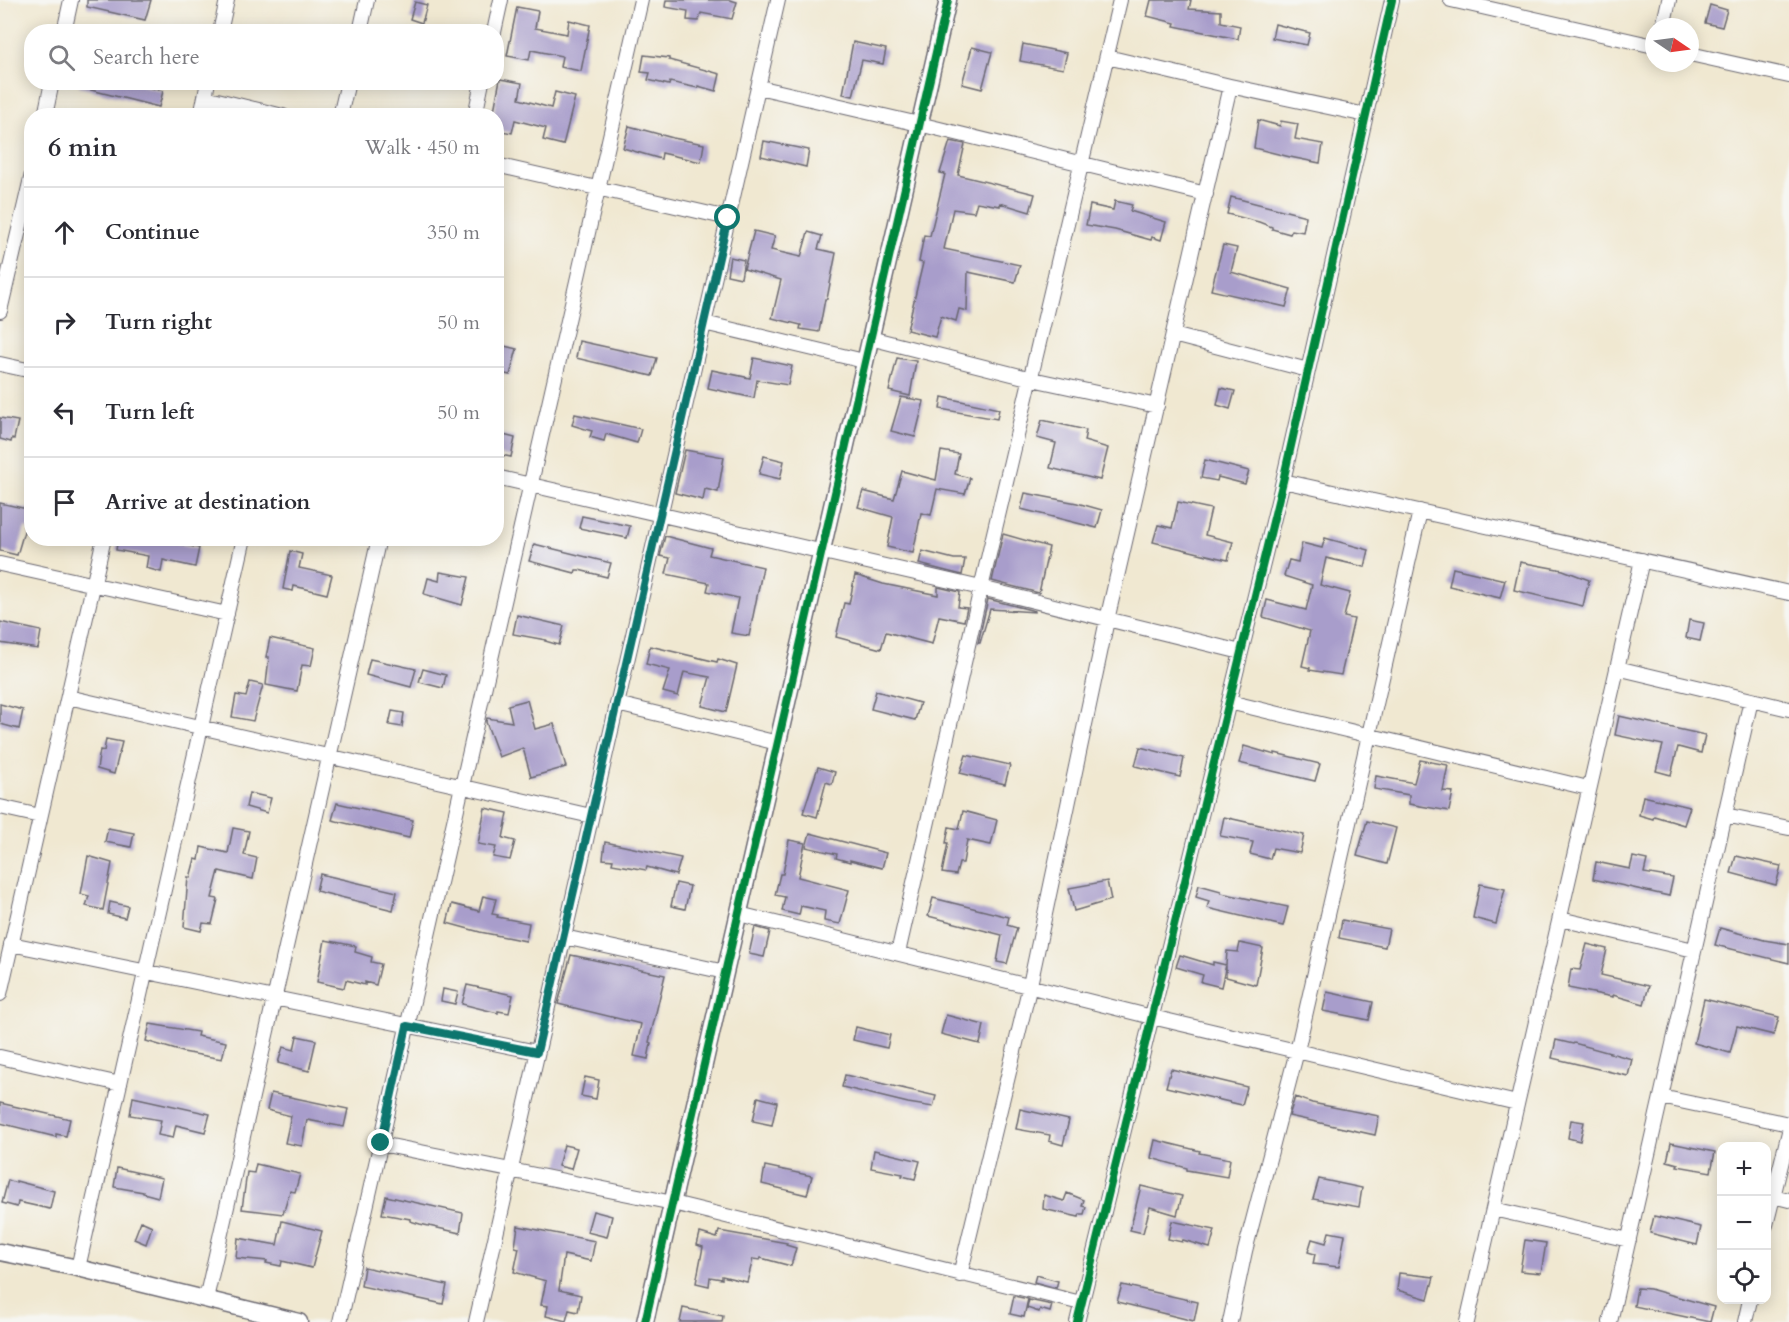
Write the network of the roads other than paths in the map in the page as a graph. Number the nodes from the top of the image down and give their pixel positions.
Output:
1 (71, 0) edge
2 (227, 0) edge
3 (367, 0) edge
4 (501, 0) edge
5 (641, 0) edge
6 (778, 0) edge
7 (948, 0) edge
8 (1120, 0) edge
9 (1392, 0) edge
10 (1451, 0) edge
11 (1669, 0) edge
12 (1665, 18) edge
13 (66, 24) edge
14 (222, 24) edge
15 (362, 24) edge
16 (496, 24) edge
17 (1645, 44) edge
18 (1699, 56) edge
19 (1107, 57) junction
20 (1789, 76) edge
21 (1230, 86) junction
22 (758, 87) junction
23 (50, 90) edge
24 (206, 90) edge
25 (346, 90) edge
26 (480, 90) edge
27 (205, 98) junction
28 (47, 108) edge
29 (203, 108) edge
30 (248, 108) edge
31 (342, 108) edge
32 (477, 108) edge
33 (1366, 115) junction
34 (919, 124) junction
35 (1081, 165) junction
36 (504, 167) edge
37 (598, 188) junction
38 (1206, 194) junction
39 (24, 206) edge
40 (728, 218) junction
41 (0, 311) edge
42 (704, 323) junction
43 (1173, 335) junction
44 (870, 338) junction
45 (864, 361) junction
46 (0, 364) edge
47 (24, 369) edge
48 (1308, 370) junction
49 (1032, 379) junction
50 (1157, 406) junction
51 (504, 479) edge
52 (1283, 481) junction
53 (531, 484) junction
54 (1420, 511) junction
55 (661, 514) junction
56 (102, 546) edge
57 (242, 546) edge
58 (377, 546) edge
59 (822, 550) junction
60 (1642, 560) junction
61 (0, 564) edge
62 (93, 585) junction
63 (981, 588) junction
64 (1789, 593) edge
65 (227, 614) junction
66 (1107, 620) junction
67 (1241, 652) junction
68 (1617, 668) junction
69 (68, 697) junction
70 (1751, 700) junction
71 (1229, 702) junction
72 (617, 704) junction
73 (1789, 709) edge
74 (201, 728) junction
75 (1369, 734) junction
76 (778, 743) junction
77 (329, 757) junction
78 (462, 787) junction
79 (1588, 788) junction
80 (0, 807) edge
81 (1725, 815) junction
82 (40, 816) junction
83 (591, 816) junction
84 (1789, 828) edge
85 (739, 914) junction
86 (1560, 919) junction
87 (564, 937) junction
88 (11, 944) junction
89 (1694, 950) junction
90 (898, 953) junction
91 (146, 972) junction
92 (725, 972) junction
93 (1030, 985) junction
94 (0, 994) edge
95 (274, 998) junction
96 (1152, 1017) junction
97 (407, 1026) junction
98 (1297, 1051) junction
99 (537, 1052) junction
100 (0, 1057) edge
101 (120, 1084) junction
102 (1661, 1097) junction
103 (1517, 1103) junction
104 (1789, 1124) edge
105 (1789, 1132) edge
106 (381, 1143) junction
107 (511, 1171) junction
108 (1773, 1196) junction
109 (1789, 1200) edge
110 (673, 1203) junction
111 (1771, 1206) edge
112 (1493, 1209) junction
113 (1629, 1240) junction
114 (0, 1252) edge
115 (78, 1269) junction
116 (960, 1275) junction
117 (206, 1299) junction
118 (1082, 1303) junction
119 (1749, 1304) edge
120 (299, 1322) edge
121 (340, 1322) edge
122 (476, 1322) edge
123 (645, 1322) edge
124 (1077, 1322) edge
125 (1230, 1322) edge
126 (1467, 1322) edge
127 (1610, 1322) edge
128 (1745, 1322) edge

1 - 13 street
2 - 14 street
3 - 15 street
4 - 16 street
5 - 37 street
6 - 22 street
7 - 34 street
8 - 19 street
9 - 33 street
10 - 17 street
11 - 12 street
18 - 20 street
19 - 21 street
19 - 35 street
21 - 33 street
21 - 38 street
22 - 34 street
22 - 40 street
23 - 28 street
24 - 27 street
25 - 31 street
26 - 32 street
27 - 29 street
27 - 30 street
33 - 48 street
34 - 35 street
34 - 44 street
35 - 38 street
35 - 49 street
36 - 37 street
37 - 40 street
37 - 53 street
38 - 43 street
39 - 41 street
40 - 42 street
42 - 45 street
42 - 55 street
43 - 48 street
43 - 50 street
44 - 45 street
44 - 49 street
45 - 59 street
46 - 47 street
48 - 52 street
49 - 50 street
49 - 63 street
50 - 66 street
51 - 53 street
52 - 54 street
52 - 67 street
53 - 55 street
53 - 78 street
54 - 60 street
54 - 75 street
55 - 59 street
55 - 72 street
56 - 62 street
57 - 65 street
58 - 77 street
59 - 63 street
59 - 76 street
60 - 64 street
60 - 68 street
61 - 62 street
62 - 65 street
62 - 69 street
63 - 66 street
63 - 90 street
65 - 74 street
66 - 67 street
66 - 93 street
67 - 71 street
68 - 70 street
68 - 79 street
69 - 74 street
69 - 82 street
70 - 73 street
70 - 81 street
71 - 75 street
71 - 96 street
72 - 76 street
72 - 83 street
74 - 77 street
74 - 91 street
75 - 79 street
75 - 98 street
76 - 85 street
77 - 78 street
77 - 95 street
78 - 83 street
78 - 97 street
79 - 86 street
80 - 82 street
81 - 84 street
81 - 89 street
82 - 88 street
83 - 87 street
85 - 90 street
85 - 92 street
86 - 89 street
86 - 103 street
87 - 92 street
87 - 99 street
88 - 91 street
88 - 94 street
89 - 102 street
90 - 93 street
91 - 95 street
91 - 101 street
92 - 110 street
93 - 96 street
93 - 116 street
95 - 97 street
95 - 117 street
96 - 98 street
96 - 118 street
97 - 99 street
97 - 106 street
98 - 103 street
98 - 125 street
99 - 107 street
100 - 101 street
101 - 115 street
102 - 104 street
102 - 113 street
103 - 112 street
105 - 108 street
106 - 107 street
106 - 121 street
107 - 110 street
107 - 122 street
108 - 109 street
108 - 111 street
110 - 116 street
110 - 123 street
112 - 113 street
112 - 126 street
113 - 127 street
114 - 115 street
115 - 117 street
116 - 118 street
117 - 120 street
118 - 124 street
119 - 128 street

